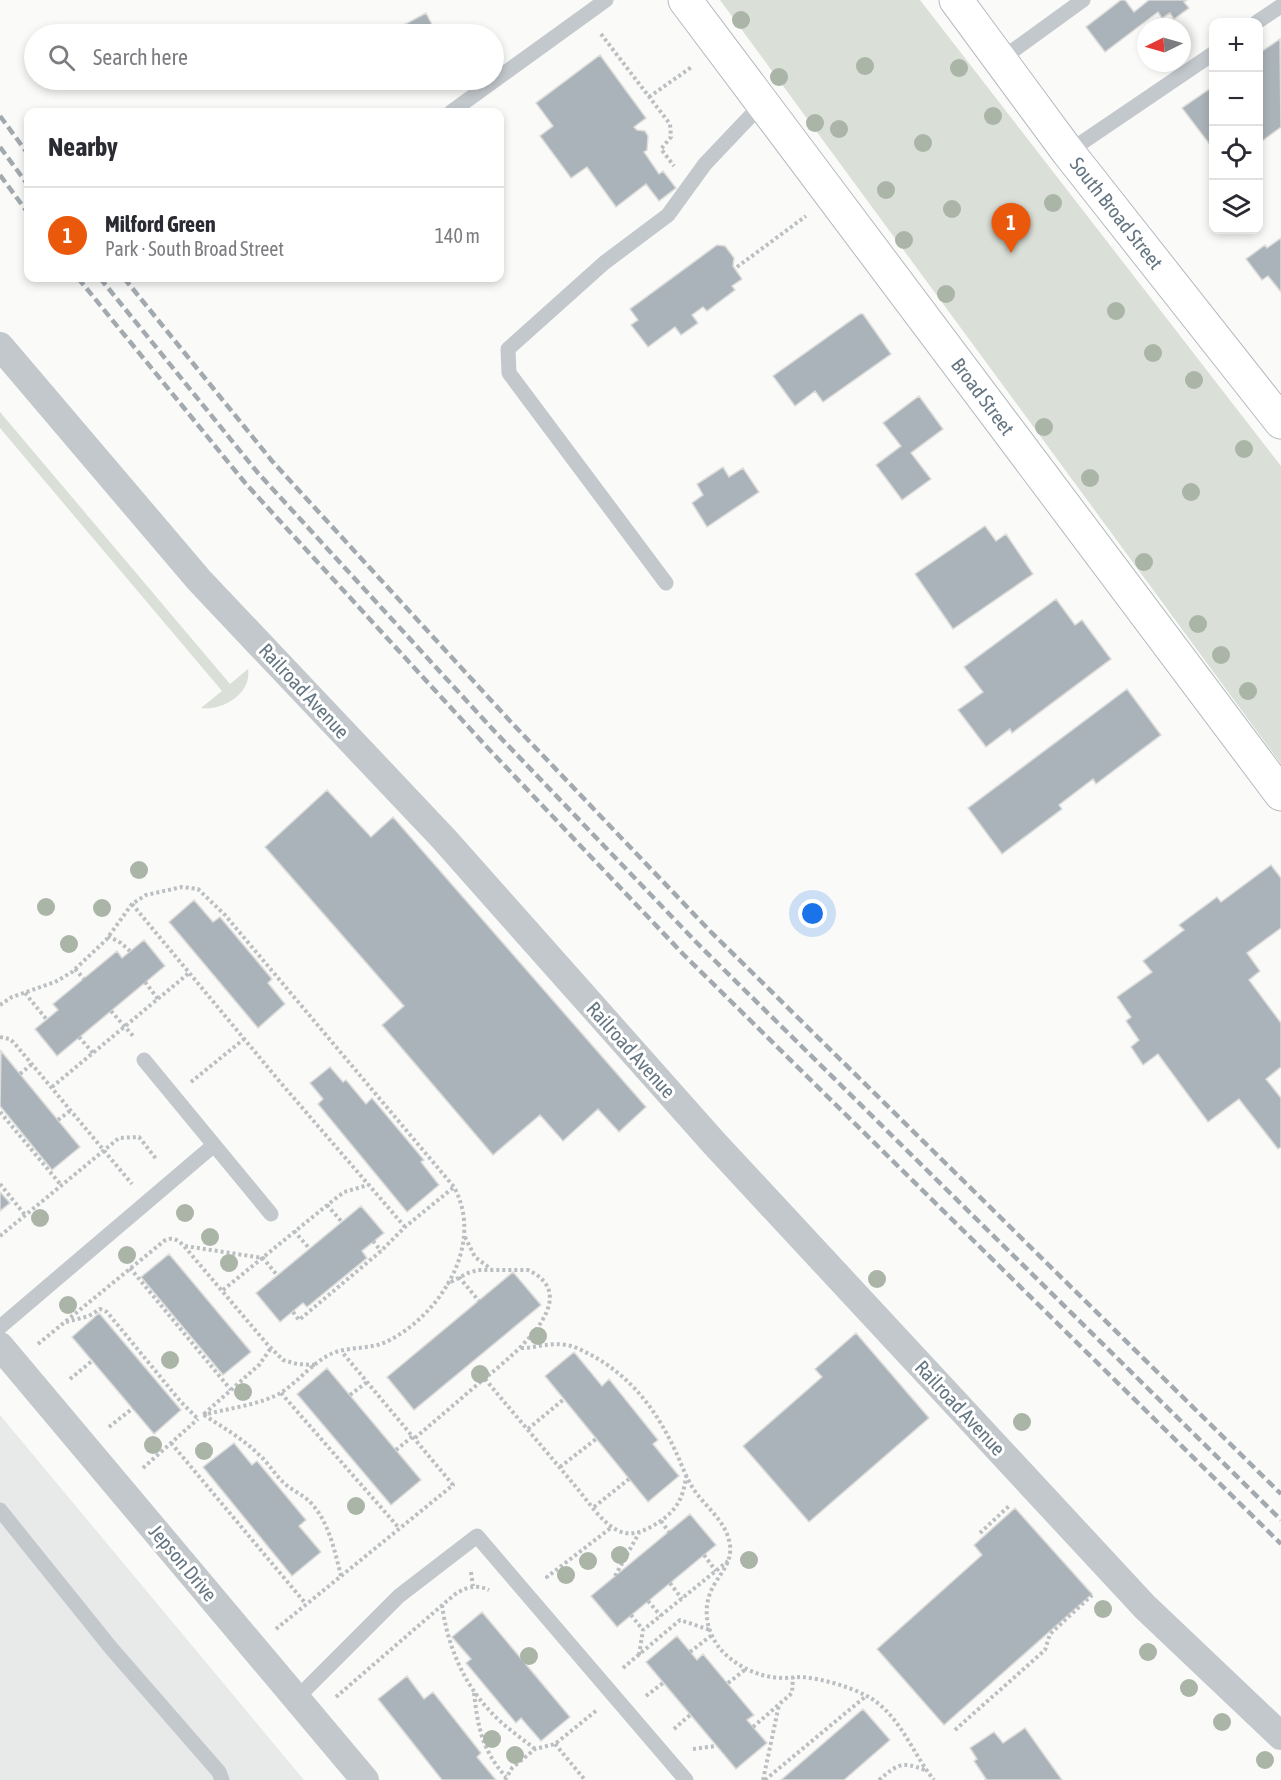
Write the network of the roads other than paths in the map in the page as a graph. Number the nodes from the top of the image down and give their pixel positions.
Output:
1 (606, 0) edge
2 (685, 0) edge
3 (956, 0) edge
4 (1083, 0) edge
5 (1281, 6) edge
6 (1263, 18) edge
7 (1209, 55) edge
8 (1000, 60) junction
9 (504, 74) edge
10 (481, 90) edge
11 (762, 104) junction
12 (457, 108) edge
13 (1068, 152) junction
14 (0, 346) edge
15 (1278, 413) edge
16 (666, 583) dead end
17 (1281, 794) edge
18 (144, 1060) road end
19 (214, 1145) junction
20 (271, 1214) dead end
21 (0, 1327) edge
22 (7, 1354) edge
23 (0, 1510) edge
24 (305, 1708) junction
25 (1281, 1736) edge
26 (222, 1780) edge
27 (364, 1780) edge
28 (686, 1780) edge

1 - 9 lane
2 - 11 main road, Broad Street
3 - 8 main road, South Broad Street
4 - 8 lane
5 - 6 lane
7 - 13 lane
8 - 13 main road, South Broad Street
10 - 12 lane
11 - 16 lane
11 - 17 main road, Broad Street
13 - 15 main road, South Broad Street
14 - 25 street, Railroad Avenue
18 - 19 lane
19 - 20 lane
19 - 21 lane
22 - 24 street, Jepson Drive
23 - 26 lane
24 - 27 street, Jepson Drive
24 - 28 lane

